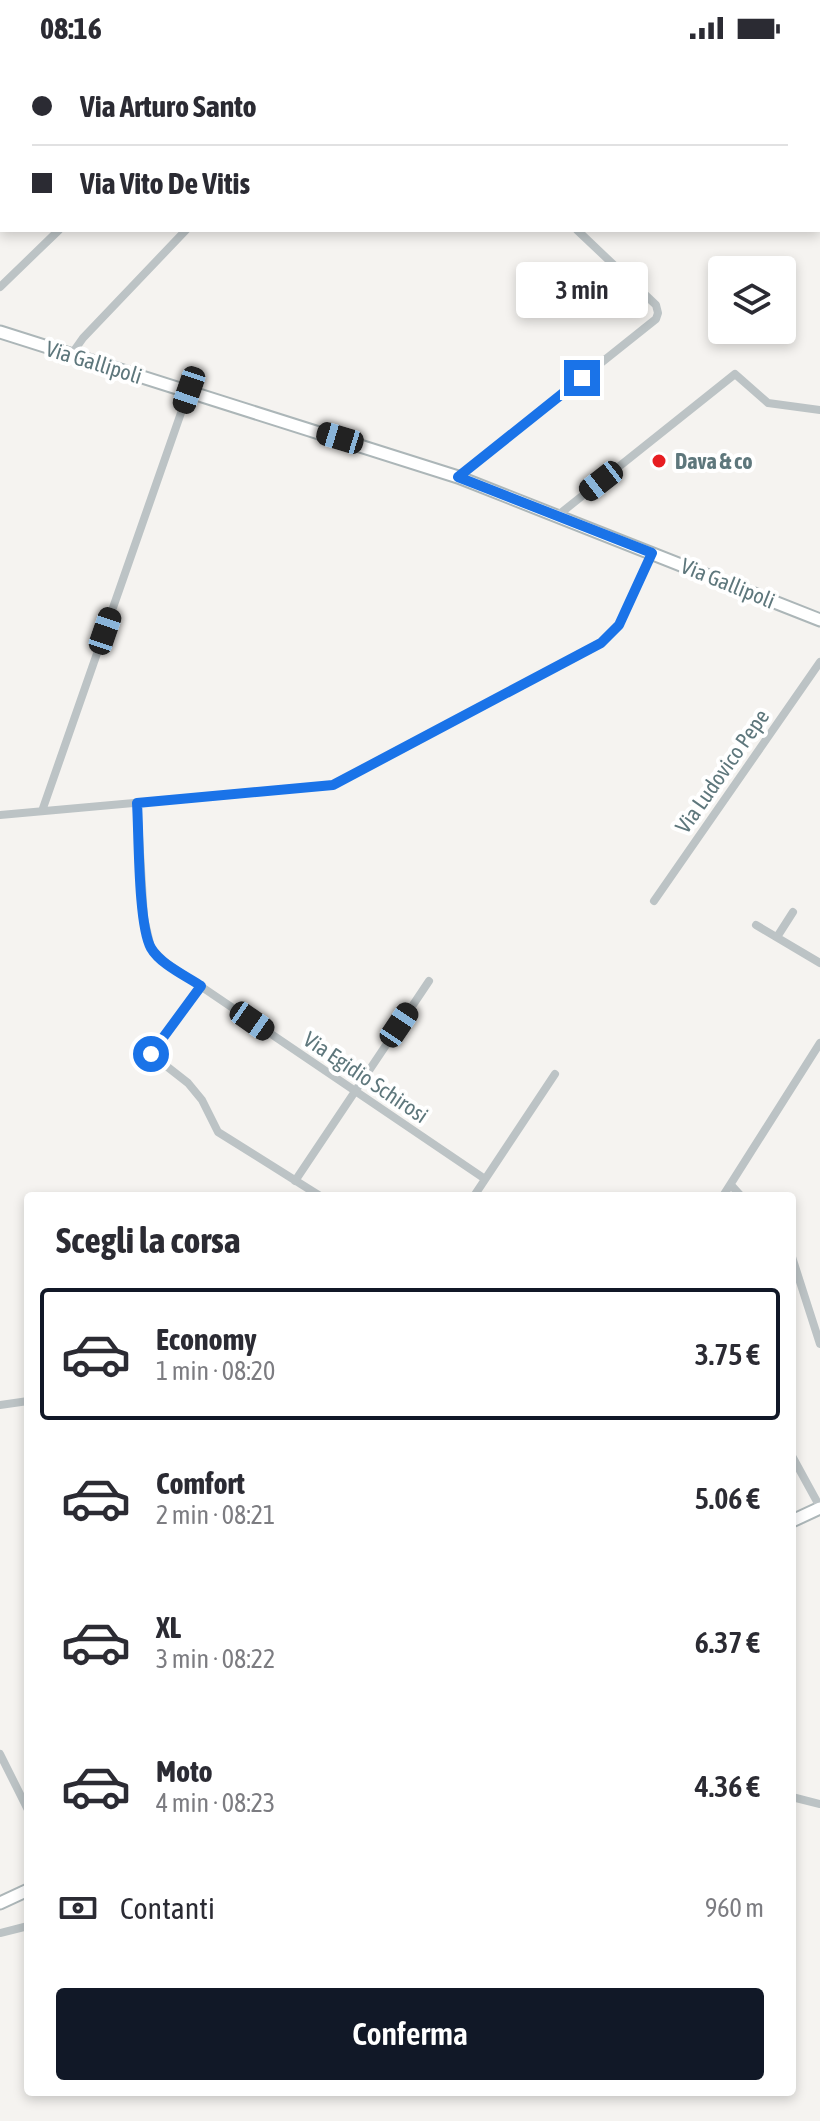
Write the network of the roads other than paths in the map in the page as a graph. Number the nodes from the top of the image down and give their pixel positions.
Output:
1 (57, 232) edge
2 (184, 232) edge
3 (579, 232) edge
4 (0, 287) edge
5 (0, 332) edge
6 (71, 355) junction
7 (189, 390) junction
8 (820, 410) edge
9 (458, 477) junction
10 (557, 516) junction
11 (652, 553) junction
12 (820, 620) edge
13 (820, 662) edge
14 (137, 803) junction
15 (42, 811) junction
16 (0, 815) edge
17 (654, 901) dead end
18 (793, 912) dead end
19 (756, 925) dead end
20 (777, 937) junction
21 (820, 963) edge
22 (429, 981) dead end
23 (201, 986) junction
24 (820, 1043) edge
25 (555, 1074) dead end
26 (354, 1092) junction
27 (296, 1178) junction
28 (485, 1179) junction
29 (731, 1185) junction
30 (315, 1192) edge
31 (477, 1192) edge
32 (726, 1192) edge
33 (737, 1192) edge
34 (796, 1269) edge
35 (820, 1344) edge
36 (24, 1402) edge
37 (0, 1405) edge
38 (796, 1463) edge
39 (820, 1508) edge
40 (796, 1519) edge
41 (0, 1754) edge
42 (796, 1799) edge
43 (24, 1802) edge
44 (820, 1804) edge
45 (24, 1892) edge
46 (0, 1903) edge
47 (24, 1927) edge
48 (0, 1933) edge

1 - 4 street
2 - 6 street
3 - 9 street
5 - 6 main road, Via Gallipoli
6 - 7 main road, Via Gallipoli
7 - 9 main road, Via Gallipoli
7 - 15 street
8 - 10 street
9 - 10 main road, Via Gallipoli
10 - 11 main road, Via Gallipoli
11 - 12 main road, Via Gallipoli
11 - 14 street
13 - 17 street, Via Ludovico Pepe
14 - 15 street
14 - 23 street, Via Egidio Schirosi
15 - 16 street
18 - 20 street
19 - 20 street
20 - 21 street
22 - 26 street
23 - 26 street, Via Egidio Schirosi
23 - 27 street
24 - 29 street
25 - 28 street
26 - 27 street
26 - 28 street, Via Egidio Schirosi
27 - 30 street
28 - 31 street
29 - 32 street
29 - 33 street
34 - 35 street
36 - 37 street
38 - 39 street
39 - 40 main road
41 - 43 street
42 - 44 street
45 - 46 main road
47 - 48 street

